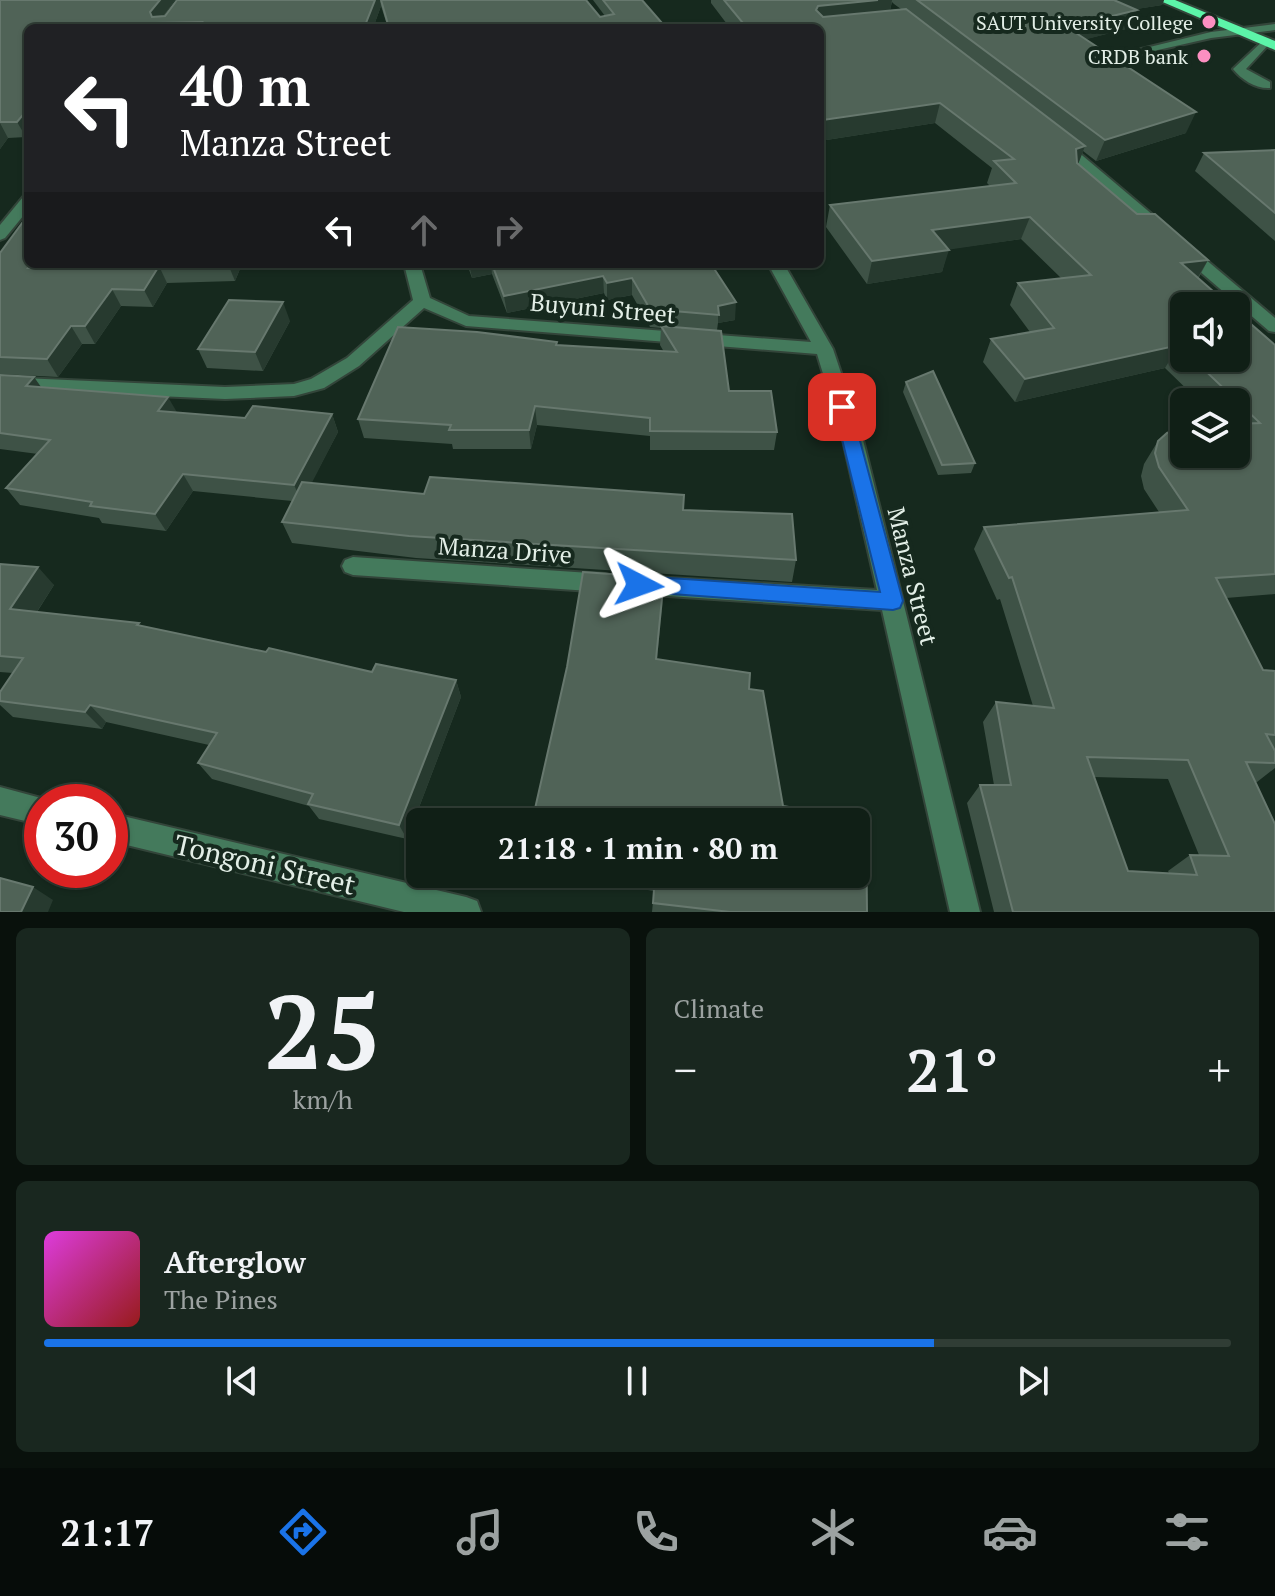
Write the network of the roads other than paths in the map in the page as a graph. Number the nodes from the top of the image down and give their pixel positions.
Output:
1 (1164, 0) edge
2 (1275, 27) edge
3 (1239, 31) junction
4 (1270, 44) edge
5 (1127, 54) dead end
6 (1266, 85) dead end
7 (1049, 135) edge
8 (24, 205) edge
9 (0, 235) edge
10 (413, 268) edge
11 (778, 268) edge
12 (422, 301) junction
13 (1275, 327) edge
14 (824, 349) junction
15 (0, 383) edge
16 (353, 566) dead end
17 (893, 601) junction
18 (0, 801) edge
19 (24, 807) edge
20 (128, 831) edge
21 (466, 912) edge
22 (965, 912) edge

1 - 3 highway
2 - 3 street
3 - 4 highway
3 - 5 street
4 - 6 street
7 - 13 street
8 - 9 street
10 - 12 street
11 - 14 street, Manza Street
12 - 14 street, Buyuni Street
12 - 15 street
14 - 17 street, Manza Street
16 - 17 street, Manza Drive
17 - 22 street, Manza Street
18 - 19 street
20 - 21 street, Tongoni Street

